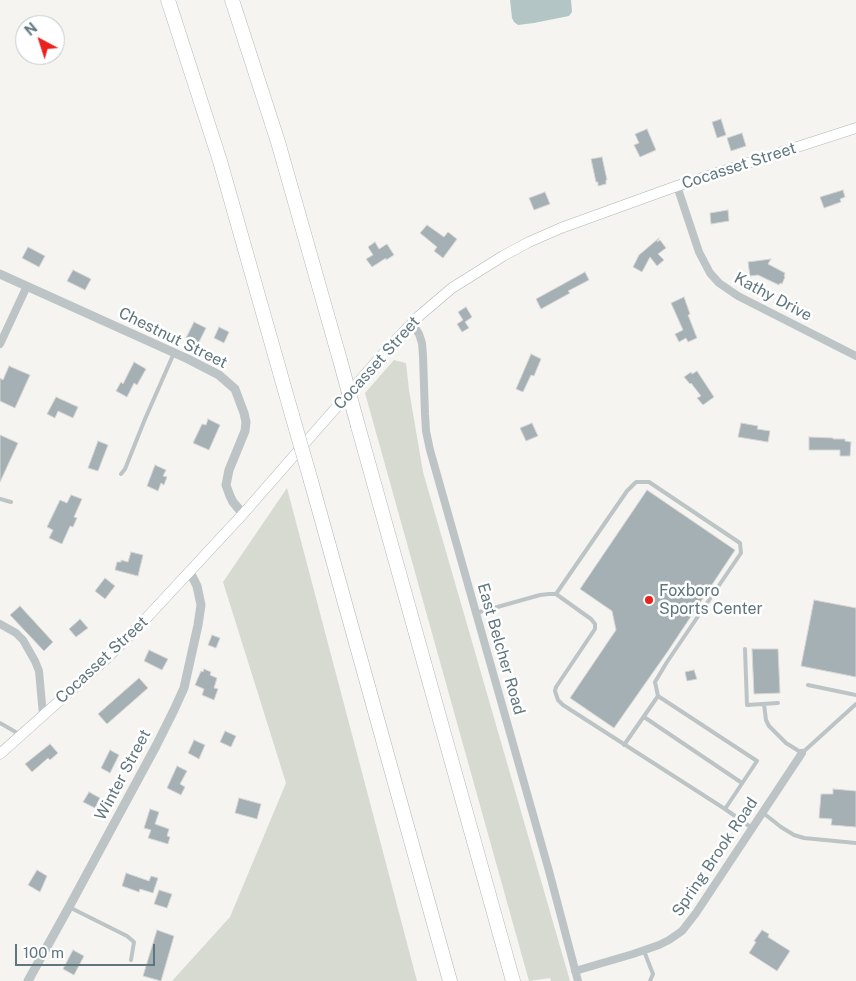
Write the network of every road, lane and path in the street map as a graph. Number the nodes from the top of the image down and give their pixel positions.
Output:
1 (168, 0) edge
2 (232, 0) edge
3 (856, 128) edge
4 (677, 186) junction
5 (0, 274) edge
6 (27, 286) junction
7 (412, 323) junction
8 (0, 344) edge
9 (174, 353) junction
10 (856, 356) edge
11 (121, 474) dead end
12 (0, 499) edge
13 (11, 502) dead end
14 (243, 514) junction
15 (190, 572) junction
16 (556, 594) junction
17 (476, 613) junction
18 (0, 624) edge
19 (745, 649) dead end
20 (808, 685) dead end
21 (856, 695) edge
22 (658, 696) junction
23 (778, 703) dead end
24 (764, 704) junction
25 (856, 704) edge
26 (43, 715) junction
27 (644, 717) junction
28 (0, 723) edge
29 (21, 735) junction
30 (624, 745) junction
31 (802, 753) junction
32 (0, 754) edge
33 (742, 782) junction
34 (724, 809) junction
35 (762, 812) junction
36 (752, 828) junction
37 (856, 843) edge
38 (69, 907) junction
39 (644, 951) junction
40 (131, 960) dead end
41 (575, 971) junction
42 (28, 981) edge
43 (450, 981) edge
44 (513, 981) edge
45 (578, 981) edge
46 (650, 981) edge

1 - 43 highway, bridge
2 - 44 highway, bridge
3 - 4 main road, Cocasset Street
4 - 7 main road, Cocasset Street
4 - 10 street, Kathy Drive
5 - 6 street, Chestnut Street
6 - 8 street
6 - 9 street, Chestnut Street
7 - 14 main road, Cocasset Street
7 - 17 street, East Belcher Road
9 - 11 lane
9 - 14 street, Chestnut Street
12 - 13 lane
14 - 15 main road, Cocasset Street
15 - 26 main road, Cocasset Street
15 - 38 street, Winter Street
16 - 17 lane
16 - 22 lane
16 - 30 lane
17 - 41 street, East Belcher Road
18 - 26 street
19 - 24 lane
20 - 21 lane
22 - 27 lane
22 - 33 lane
23 - 24 lane
24 - 31 lane
25 - 31 lane
26 - 29 main road, Cocasset Street
27 - 30 lane
27 - 33 lane
28 - 29 lane
29 - 32 main road, Cocasset Street
30 - 34 lane
31 - 35 street, Spring Brook Road
33 - 34 lane
34 - 36 lane
35 - 36 street, Spring Brook Road
35 - 37 lane
36 - 39 street, Spring Brook Road
38 - 40 lane
38 - 42 street, Winter Street
39 - 41 street, Spring Brook Road
39 - 46 lane
41 - 45 street, East Belcher Road

